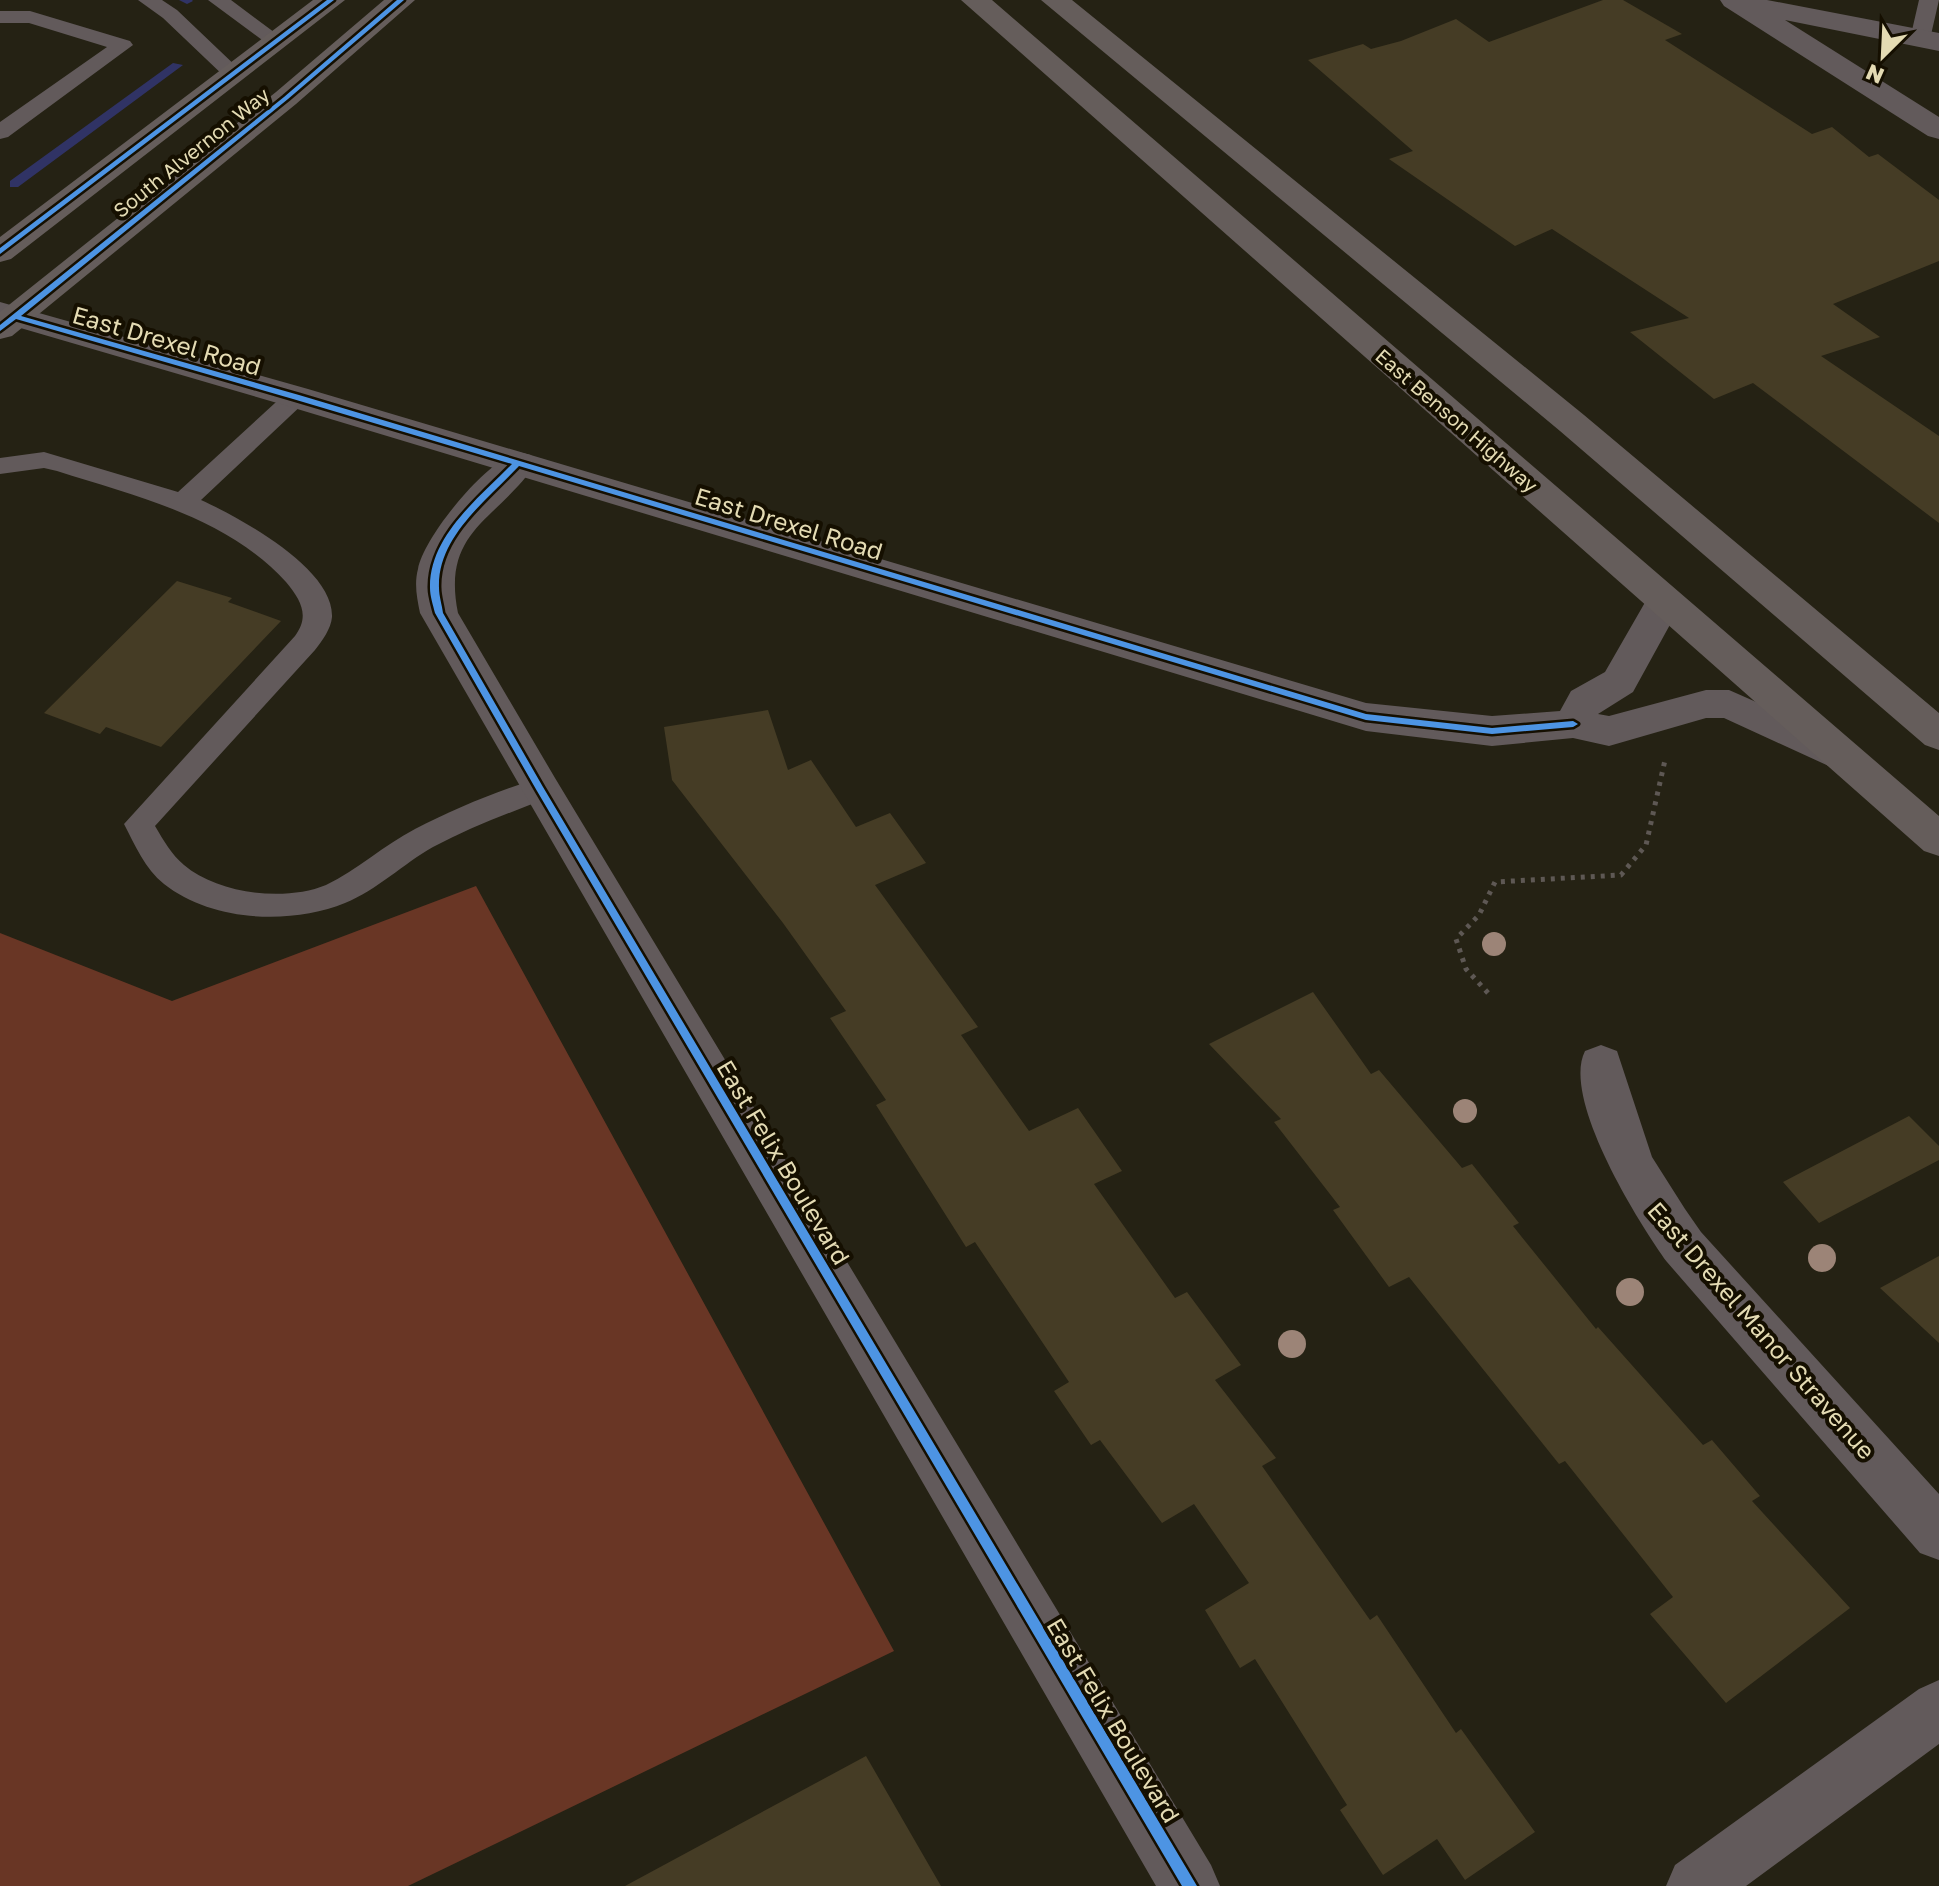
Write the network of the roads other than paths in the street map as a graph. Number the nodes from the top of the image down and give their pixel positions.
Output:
1 (148, 0) edge
2 (218, 0) edge
3 (331, 0) edge
4 (975, 0) edge
5 (1055, 0) edge
6 (1929, 0) edge
7 (1736, 2) edge
8 (413, 4) edge
9 (0, 17) edge
10 (1930, 40) edge
11 (276, 41) junction
12 (233, 74) junction
13 (1939, 130) edge
14 (0, 132) edge
15 (1221, 136) junction
16 (1136, 141) junction
17 (0, 252) edge
18 (5, 320) edge
19 (296, 397) junction
20 (518, 463) junction
21 (0, 466) edge
22 (181, 504) junction
23 (1664, 601) junction
24 (1573, 724) junction
25 (1939, 735) edge
26 (1846, 759) junction
27 (540, 789) junction
28 (1939, 840) edge
29 (1601, 1064) dead end
30 (1939, 1534) edge
31 (1939, 1709) edge
32 (1190, 1886) edge
33 (1696, 1886) edge

1 - 12 lane
2 - 11 lane
3 - 11 main road, South Alvernon Way
4 - 16 main road, East Benson Highway
5 - 15 main road
6 - 10 lane
7 - 10 street
7 - 13 street
8 - 18 main road, South Alvernon Way
9 - 14 lane
11 - 12 main road, South Alvernon Way
12 - 17 main road, South Alvernon Way
15 - 16 main road
15 - 25 main road
16 - 23 main road, East Benson Highway
18 - 19 street, East Drexel Road
19 - 20 street, East Drexel Road
19 - 22 lane
20 - 24 street, East Drexel Road
20 - 27 street, East Felix Boulevard
21 - 22 lane
22 - 27 lane
23 - 24 street
23 - 26 main road, East Benson Highway
24 - 26 street, East Drexel Road
26 - 28 main road, East Benson Highway
27 - 32 street, East Felix Boulevard
29 - 30 street, East Drexel Manor Stravenue
31 - 33 street

